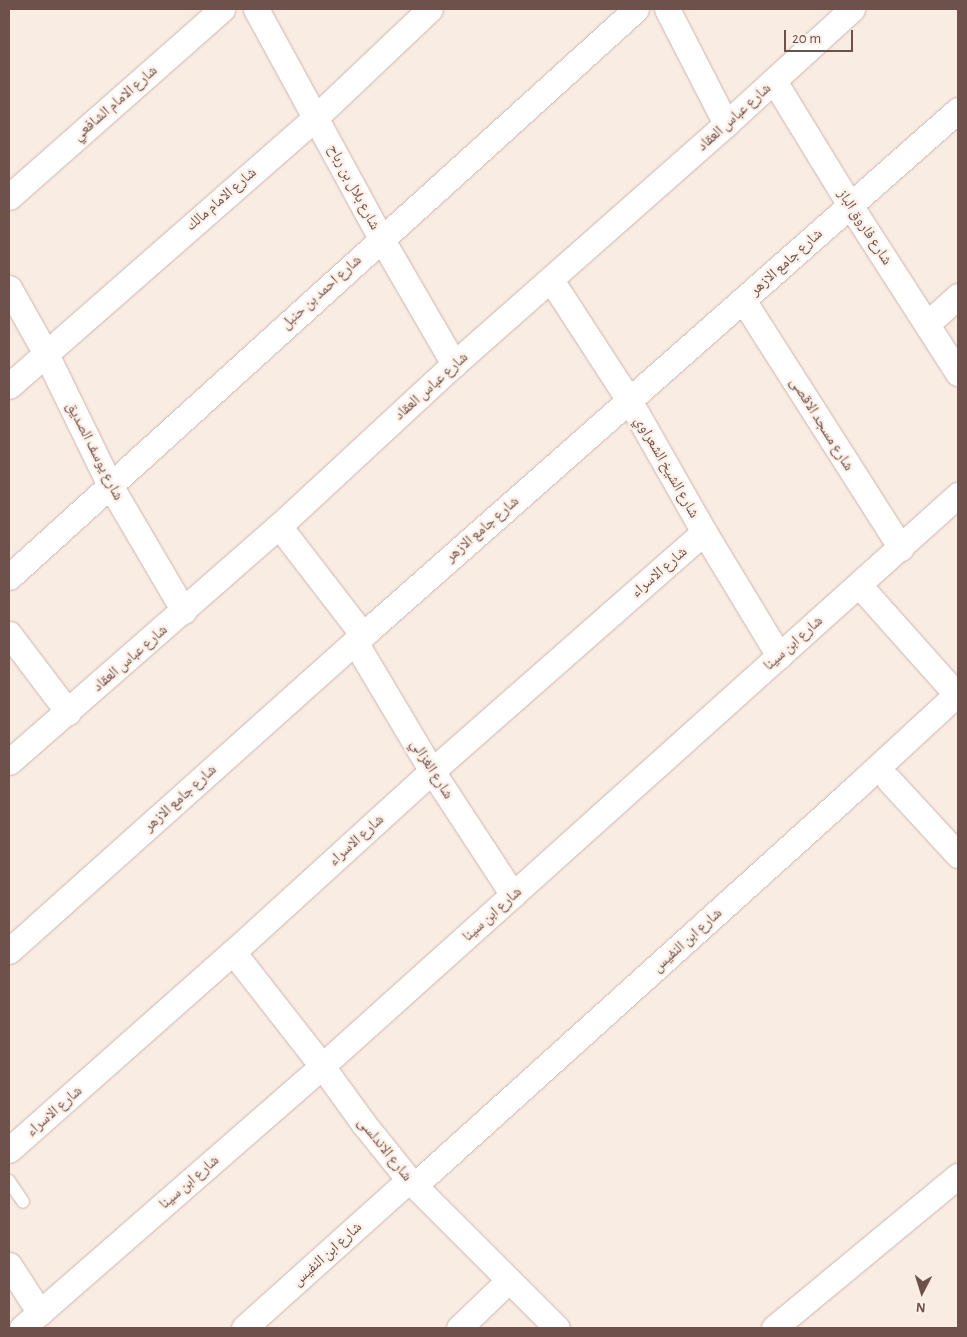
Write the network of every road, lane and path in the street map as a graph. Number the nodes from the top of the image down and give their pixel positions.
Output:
1 (222, 9) edge
2 (256, 9) edge
3 (430, 9) edge
4 (636, 9) edge
5 (667, 9) edge
6 (852, 9) edge
7 (774, 81) junction
8 (958, 110) edge
9 (316, 117) junction
10 (726, 124) junction
11 (9, 197) edge
12 (850, 205) junction
13 (381, 238) junction
14 (551, 280) junction
15 (9, 288) edge
16 (958, 296) edge
17 (744, 300) junction
18 (926, 324) junction
19 (46, 352) junction
20 (454, 364) junction
21 (958, 372) edge
22 (9, 386) edge
23 (629, 400) junction
24 (110, 485) junction
25 (958, 495) edge
26 (279, 526) junction
27 (704, 532) junction
28 (901, 548) junction
29 (9, 577) edge
30 (859, 585) junction
31 (184, 611) junction
32 (9, 634) edge
33 (359, 638) junction
34 (779, 656) junction
35 (958, 694) edge
36 (68, 712) junction
37 (9, 762) edge
38 (432, 771) junction
39 (889, 780) dead end
40 (958, 855) edge
41 (513, 895) junction
42 (9, 951) edge
43 (233, 952) junction
44 (322, 1066) junction
45 (9, 1150) edge
46 (958, 1176) edge
47 (9, 1181) edge
48 (412, 1183) junction
49 (23, 1202) dead end
50 (9, 1265) edge
51 (509, 1280) junction
52 (31, 1320) edge
53 (244, 1328) edge
54 (458, 1328) edge
55 (557, 1328) edge
56 (774, 1328) edge

1 - 11 street, شارع الامام الشافعي
2 - 9 street, شارع بلال بن رباح
3 - 9 street, شارع الامام مالك
4 - 13 street, شارع احمد بن حنبل
5 - 10 street
6 - 7 street, شارع عباس العقاد
7 - 10 street, شارع عباس العقاد
7 - 12 street, شارع فاروق الباز
8 - 12 street, شارع جامع الازهر
9 - 13 street, شارع بلال بن رباح
9 - 19 street, شارع الامام مالك
10 - 14 street, شارع عباس العقاد
12 - 17 street, شارع جامع الازهر
12 - 18 street, شارع فاروق الباز
13 - 20 street, شارع بلال بن رباح
13 - 24 street, شارع احمد بن حنبل
14 - 20 street, شارع عباس العقاد
14 - 23 street, شارع الشيخ الشعراوي
15 - 19 street, شارع يوسف الصديق
16 - 18 street
17 - 23 street, شارع جامع الازهر
17 - 28 street, شارع مسجد الاقصى
18 - 21 street, شارع فاروق الباز
19 - 22 street, شارع الامام مالك
19 - 24 street, شارع يوسف الصديق
20 - 26 street, شارع عباس العقاد
23 - 27 street, شارع الشيخ الشعراوي
23 - 33 street, شارع جامع الازهر
24 - 29 street, شارع احمد بن حنبل
24 - 31 street, شارع يوسف الصديق
25 - 28 street, شارع ابن سينا
26 - 31 street, شارع عباس العقاد
26 - 33 street, شارع الغزالي
27 - 34 street, شارع الشيخ الشعراوي
27 - 38 street, شارع الاسراء
28 - 30 street, شارع ابن سينا
30 - 34 street, شارع ابن سينا
30 - 35 street
31 - 36 street, شارع عباس العقاد
32 - 36 street
33 - 38 street, شارع الغزالي
33 - 42 street, شارع جامع الازهر
34 - 41 street, شارع ابن سينا
35 - 48 street, شارع ابن النفيس
36 - 37 street, شارع عباس العقاد
38 - 41 street, شارع الغزالي
38 - 43 street, شارع الاسراء
39 - 40 street
41 - 44 street, شارع ابن سينا
43 - 44 street, شارع الاندلسى
43 - 45 street, شارع الاسراء
44 - 48 street, شارع الاندلسى
44 - 52 street, شارع ابن سينا
46 - 56 street
47 - 49 lane
48 - 51 street, شارع الاندلسى
48 - 53 street, شارع ابن النفيس
50 - 52 street
51 - 54 street
51 - 55 street, شارع الاندلسى

